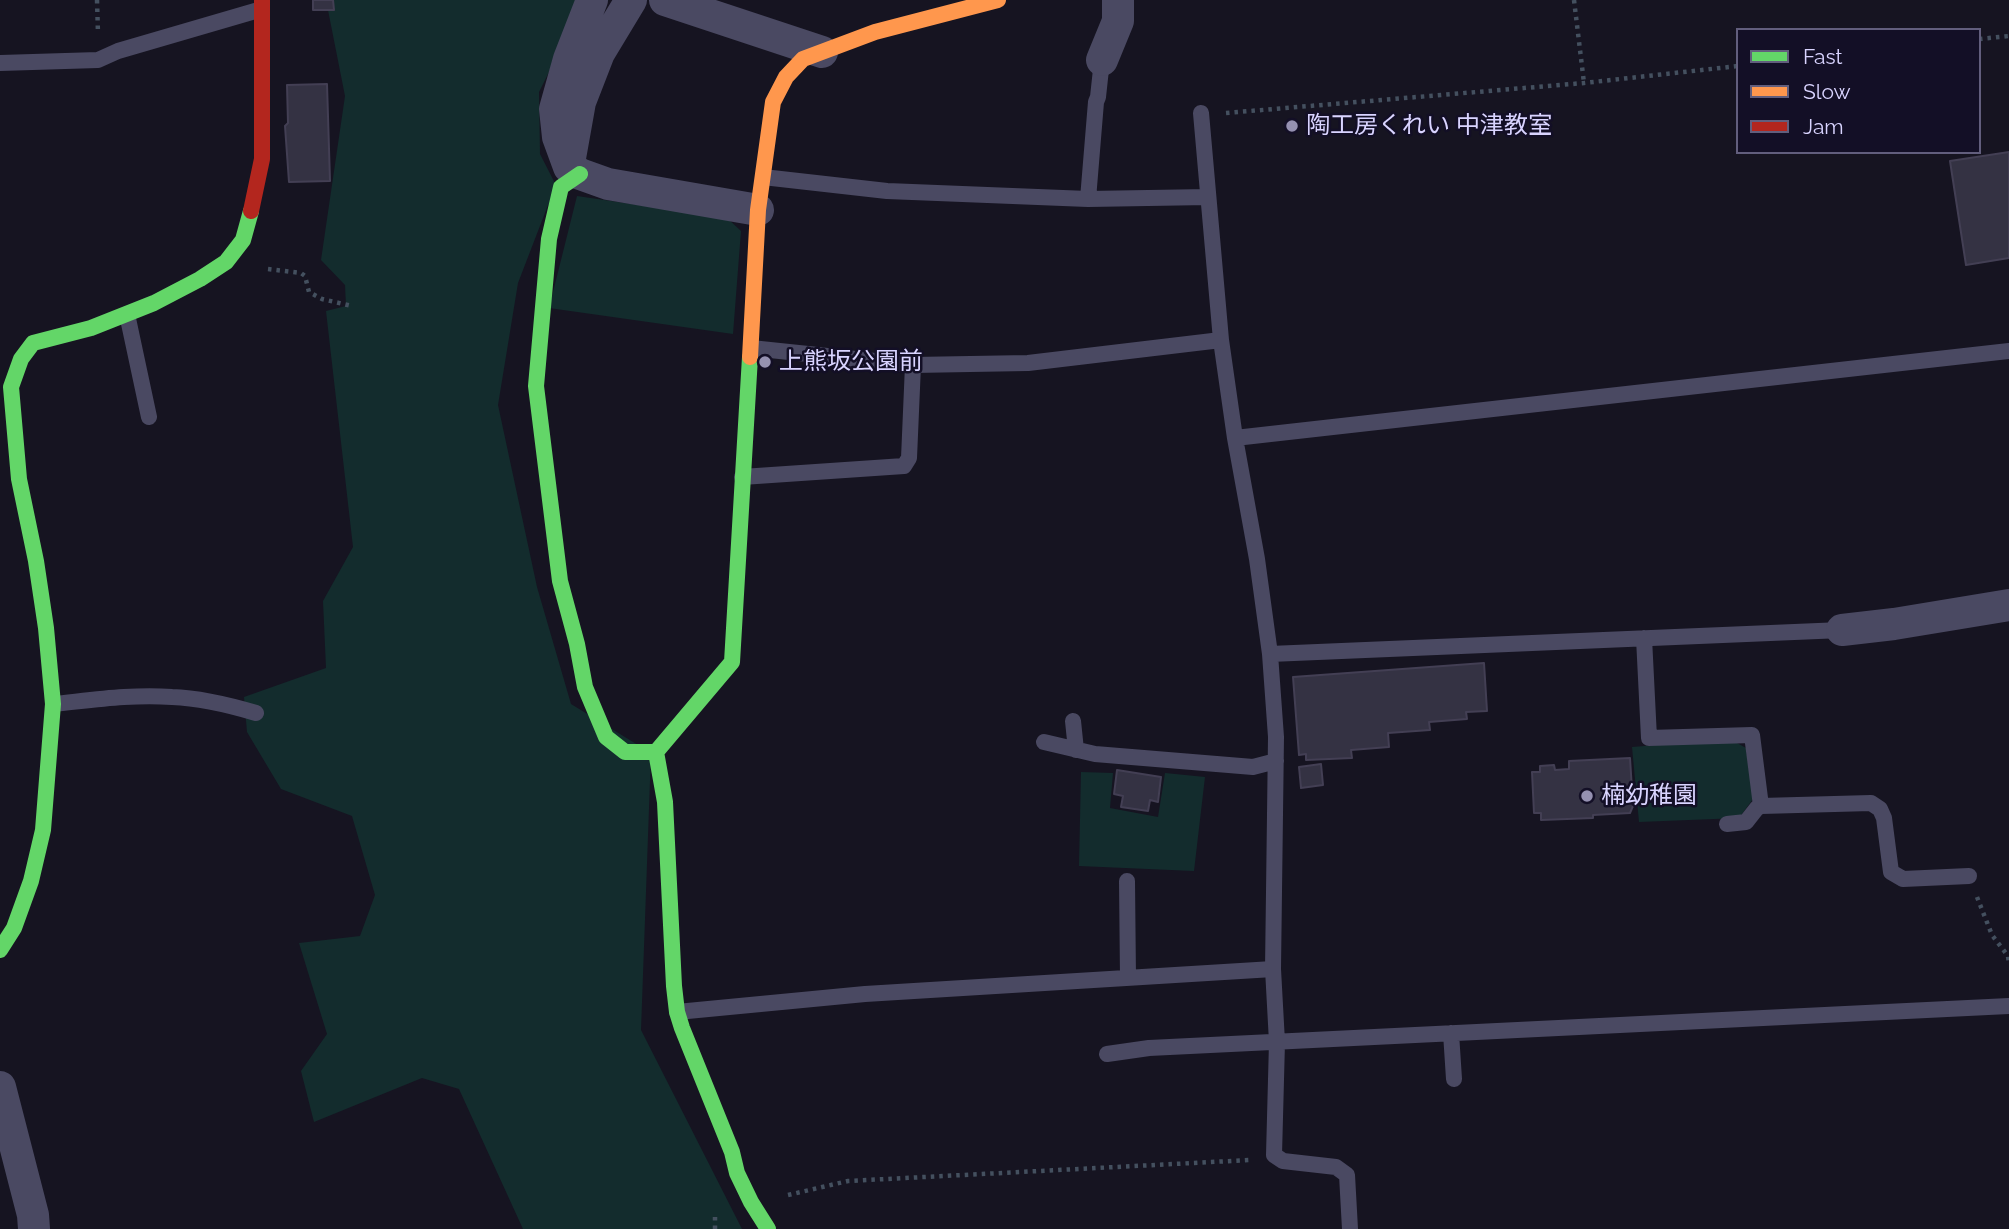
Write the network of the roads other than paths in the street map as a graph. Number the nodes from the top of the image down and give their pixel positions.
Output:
1 (592, 0) edge
2 (631, 0) edge
3 (665, 0) edge
4 (998, 0) edge
5 (1118, 0) edge
6 (262, 4) edge
7 (821, 52) junction
8 (1102, 60) joint
9 (0, 62) edge
10 (1201, 113) road end
11 (574, 170) junction
12 (763, 177) junction
13 (1208, 197) junction
14 (1088, 199) junction
15 (758, 211) junction
16 (127, 314) junction
17 (1221, 340) junction
18 (751, 348) junction
19 (2009, 351) edge
20 (5, 353) dead end
21 (21, 359) junction
22 (913, 365) junction
23 (149, 417) dead end
24 (1235, 438) junction
25 (742, 477) junction
26 (2009, 605) edge
27 (1842, 630) joint
28 (1644, 638) junction
29 (1270, 654) junction
30 (53, 704) junction
31 (257, 712) dead end
32 (1073, 721) dead end
33 (1044, 742) dead end
34 (1076, 750) junction
35 (656, 752) junction
36 (1276, 761) junction
37 (1761, 806) junction
38 (1727, 824) dead end
39 (1969, 876) road end
40 (1127, 881) dead end
41 (0, 950) edge
42 (1273, 969) junction
43 (1128, 978) junction
44 (2009, 1006) edge
45 (677, 1012) junction
46 (1451, 1033) junction
47 (1278, 1042) junction
48 (1107, 1054) dead end
49 (1454, 1079) dead end
50 (0, 1087) edge
51 (34, 1229) edge
52 (768, 1229) edge
53 (1350, 1229) edge

1 - 11 street
2 - 11 street
3 - 7 street
4 - 7 street
5 - 8 street
6 - 9 lane
6 - 16 street
7 - 12 street
8 - 14 lane
10 - 13 lane
11 - 15 street
11 - 35 street
12 - 14 lane
12 - 15 street
13 - 14 lane
13 - 17 lane
15 - 18 street
16 - 21 street
16 - 23 lane
17 - 22 lane
17 - 24 lane
18 - 22 lane
18 - 25 street
19 - 24 lane
20 - 21 lane
21 - 30 street
22 - 25 lane
24 - 29 lane
25 - 35 street
26 - 27 street
27 - 28 lane
28 - 29 lane
28 - 37 lane
29 - 36 lane
30 - 31 lane
30 - 41 street
32 - 34 lane
33 - 34 lane
34 - 36 lane
35 - 45 street
36 - 42 lane
37 - 38 lane
37 - 39 lane
40 - 43 lane
42 - 43 lane
42 - 47 lane
43 - 45 lane
44 - 46 lane
45 - 52 street
46 - 47 lane
46 - 49 lane
47 - 48 lane
47 - 53 lane
50 - 51 street

